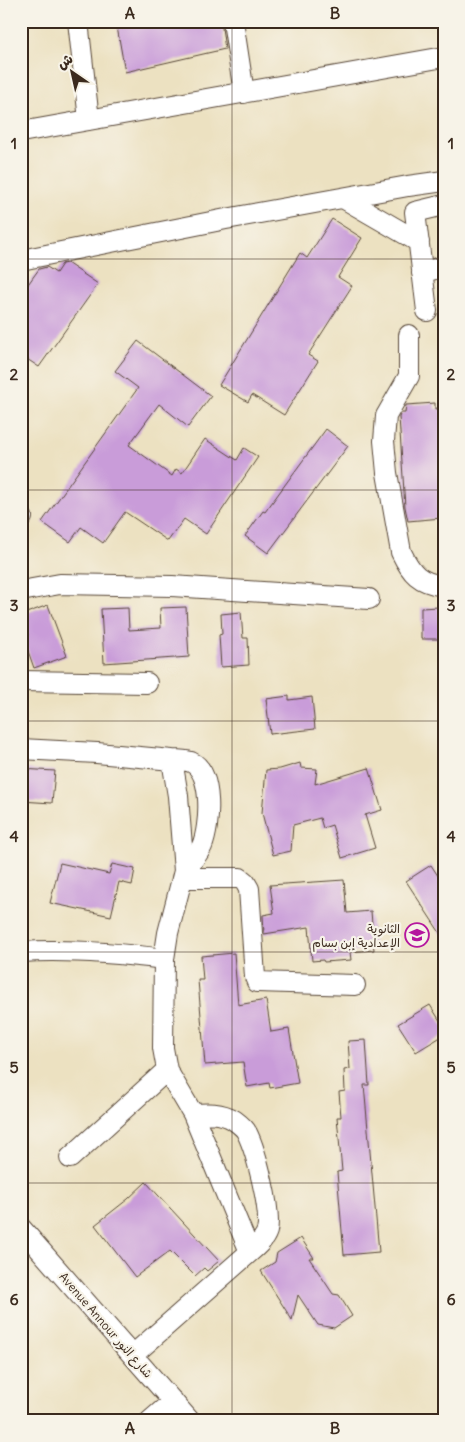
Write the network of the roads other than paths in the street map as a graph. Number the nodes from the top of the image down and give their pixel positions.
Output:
1 (78, 21) edge
2 (234, 21) edge
3 (444, 57) edge
4 (244, 93) junction
5 (89, 120) junction
6 (21, 132) edge
7 (444, 180) edge
8 (343, 198) junction
9 (444, 205) edge
10 (418, 242) junction
11 (21, 260) edge
12 (444, 266) edge
13 (422, 273) junction
14 (427, 311) dead end
15 (409, 336) dead end
16 (444, 586) edge
17 (21, 591) edge
18 (369, 599) dead end
19 (21, 681) edge
20 (148, 683) dead end
21 (21, 749) edge
22 (172, 760) junction
23 (183, 874) junction
24 (21, 952) edge
25 (164, 959) junction
26 (355, 985) dead end
27 (167, 1070) junction
28 (193, 1114) junction
29 (70, 1158) dead end
30 (21, 1228) edge
31 (250, 1252) junction
32 (133, 1356) junction
33 (173, 1401) junction
34 (150, 1421) edge
35 (190, 1421) edge

1 - 5 street
2 - 4 street
3 - 4 street
4 - 5 street
5 - 6 street
7 - 8 street
8 - 10 street
8 - 11 street
9 - 10 street
10 - 13 street
12 - 13 street
13 - 14 street
15 - 16 street
17 - 18 street
19 - 20 street
21 - 22 street
22 - 23 street
22 - 23 street
23 - 25 street
23 - 26 street
24 - 25 street
25 - 27 street
27 - 28 street
27 - 29 street
28 - 31 street
28 - 31 street
30 - 32 street, Avenue Annour شارع النور
31 - 32 street
32 - 33 street, Avenue Annour شارع النور
33 - 34 street
33 - 35 street, Avenue Annour شارع النور

